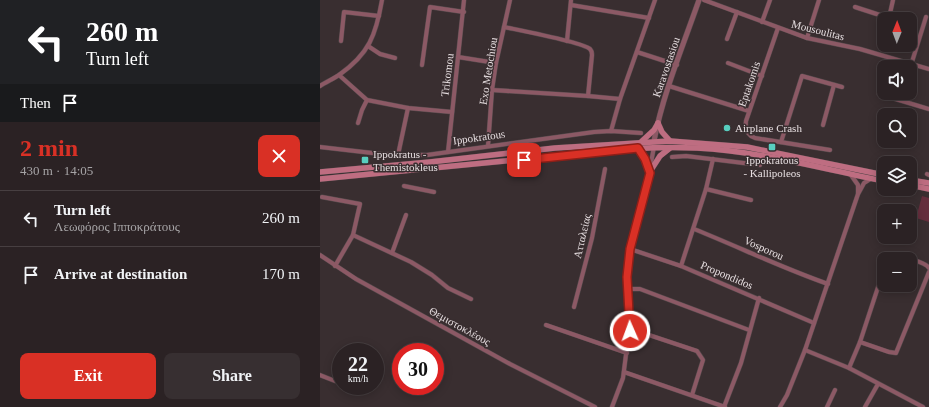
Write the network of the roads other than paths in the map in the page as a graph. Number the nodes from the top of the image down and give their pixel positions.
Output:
1 (382, 0) edge
2 (464, 0) edge
3 (510, 0) edge
4 (571, 0) edge
5 (655, 0) edge
6 (699, 0) edge
7 (704, 0) edge
8 (770, 0) edge
9 (819, 0) edge
10 (893, 0) edge
11 (571, 5) junction
12 (855, 7) dead end
13 (464, 12) junction
14 (737, 12) junction
15 (379, 16) junction
16 (926, 17) dead end
17 (649, 18) junction
18 (762, 22) junction
19 (504, 27) junction
20 (778, 28) junction
21 (806, 38) junction
22 (727, 39) dead end
23 (341, 41) dead end
24 (567, 41) junction
25 (368, 46) junction
26 (637, 52) junction
27 (458, 57) junction
28 (395, 58) dead end
29 (897, 60) edge
30 (912, 60) edge
31 (496, 63) junction
32 (728, 63) dead end
33 (677, 64) junction
34 (422, 65) dead end
35 (917, 66) edge
36 (929, 69) edge
37 (339, 75) junction
38 (762, 76) junction
39 (834, 85) junction
40 (320, 86) edge
41 (669, 86) junction
42 (842, 87) dead end
43 (492, 90) junction
44 (588, 96) junction
45 (620, 99) junction
46 (367, 100) junction
47 (898, 100) edge
48 (408, 108) junction
49 (929, 110) edge
50 (749, 111) junction
51 (452, 112) junction
52 (358, 123) dead end
53 (658, 123) junction
54 (823, 125) dead end
55 (611, 131) junction
56 (641, 133) dead end
57 (670, 141) junction
58 (641, 142) junction
59 (781, 142) junction
60 (656, 143) junction
61 (488, 146) junction
62 (320, 147) edge
63 (671, 147) junction
64 (638, 148) junction
65 (830, 150) dead end
66 (448, 152) junction
67 (398, 155) junction
68 (672, 157) dead end
69 (713, 159) junction
70 (760, 165) dead end
71 (605, 169) dead end
72 (320, 172) edge
73 (650, 173) junction
74 (877, 173) edge
75 (851, 175) junction
76 (872, 178) junction
77 (320, 179) edge
78 (877, 179) edge
79 (917, 181) edge
80 (929, 183) edge
81 (404, 186) dead end
82 (917, 187) edge
83 (706, 189) junction
84 (929, 189) edge
85 (434, 192) dead end
86 (858, 194) junction
87 (322, 197) dead end
88 (751, 200) dead end
89 (406, 215) dead end
90 (694, 229) junction
91 (353, 235) junction
92 (630, 249) junction
93 (392, 253) junction
94 (320, 255) edge
95 (917, 262) edge
96 (335, 266) junction
97 (681, 266) junction
98 (929, 268) edge
99 (929, 272) edge
100 (828, 284) junction
101 (628, 289) junction
102 (877, 290) edge
103 (759, 298) junction
104 (471, 299) dead end
105 (574, 307) dead end
106 (814, 323) junction
107 (546, 325) dead end
108 (749, 330) junction
109 (630, 331) junction
110 (860, 342) junction
111 (806, 350) junction
112 (626, 353) junction
113 (849, 368) junction
114 (624, 372) junction
115 (320, 375) edge
116 (332, 380) edge
117 (878, 384) junction
118 (835, 390) dead end
119 (692, 395) junction
120 (914, 405) edge
121 (595, 407) edge
122 (612, 407) edge
123 (725, 407) edge
124 (780, 407) edge
125 (828, 407) edge
126 (866, 407) edge
127 (923, 407) edge

1 - 15 street
2 - 13 street, Trikomou
3 - 19 street, Exo Metochiou
4 - 11 street
5 - 17 street
6 - 33 street, Karavostasiou
7 - 14 street, Mousoulitas
8 - 18 street
9 - 21 street
10 - 12 street
11 - 17 street
11 - 24 street
13 - 27 street, Trikomou
13 - 34 street
14 - 18 street, Mousoulitas
14 - 22 street
15 - 23 street
15 - 25 street
16 - 30 street
17 - 26 street
18 - 20 street, Mousoulitas
19 - 24 street
19 - 31 street, Exo Metochiou
20 - 21 street, Mousoulitas
20 - 38 street, Eptakomis
21 - 29 street, Mousoulitas
24 - 44 street
25 - 28 street
25 - 37 street
26 - 33 street
26 - 45 street
27 - 31 street
27 - 51 street, Trikomou
31 - 43 street, Exo Metochiou
32 - 38 street
33 - 41 street, Karavostasiou
35 - 36 street, Mousoulitas
37 - 40 street
37 - 46 street
38 - 50 street, Eptakomis
39 - 42 street
39 - 54 street
39 - 59 street
41 - 50 street
41 - 53 street, Karavostasiou
43 - 44 street
43 - 61 street, Exo Metochiou
44 - 45 street
45 - 55 street
46 - 48 street
46 - 52 street
47 - 49 street
48 - 51 street
48 - 67 street
50 - 59 street, Eptakomis
51 - 66 street, Trikomou
53 - 57 main road
53 - 58 main road
53 - 60 street, Karavostasiou
55 - 56 street, Ippokratous
55 - 61 street, Ippokratous
57 - 60 main road
57 - 74 main road
58 - 60 main road
58 - 72 main road
59 - 65 street, Eptakomis
60 - 63 main road
60 - 64 main road
60 - 73 street
61 - 66 street, Ippokratous
62 - 67 street, Ippokratous
63 - 73 main road
63 - 75 main road
64 - 73 main road
64 - 77 main road
66 - 67 street, Ippokratous
68 - 69 street
69 - 70 street
69 - 83 street
71 - 105 street, Ατταλείας
73 - 92 street
75 - 76 main road
75 - 86 street
76 - 78 main road
76 - 86 street
79 - 80 main road
81 - 85 street
82 - 84 main road
83 - 88 street
83 - 90 street
86 - 100 street
87 - 91 street
89 - 93 street
90 - 97 street
90 - 100 street, Vosporou
91 - 93 street
91 - 96 street
92 - 97 street, Propondidos
92 - 101 street
93 - 104 street
94 - 96 street, Θεμιστοκλέους
95 - 98 street
96 - 121 street, Θεμιστοκλέους
97 - 103 street, Propondidos
99 - 110 street
100 - 106 street
101 - 108 street
101 - 109 street
102 - 110 street
103 - 106 street, Propondidos
103 - 108 street
106 - 111 street
107 - 112 street
108 - 123 street
109 - 112 street
109 - 119 street
110 - 113 street
111 - 113 street
111 - 124 street
112 - 114 street
113 - 117 street
114 - 119 street
114 - 122 street
115 - 116 street
117 - 120 street
117 - 126 street
118 - 125 street
119 - 123 street
120 - 127 street

